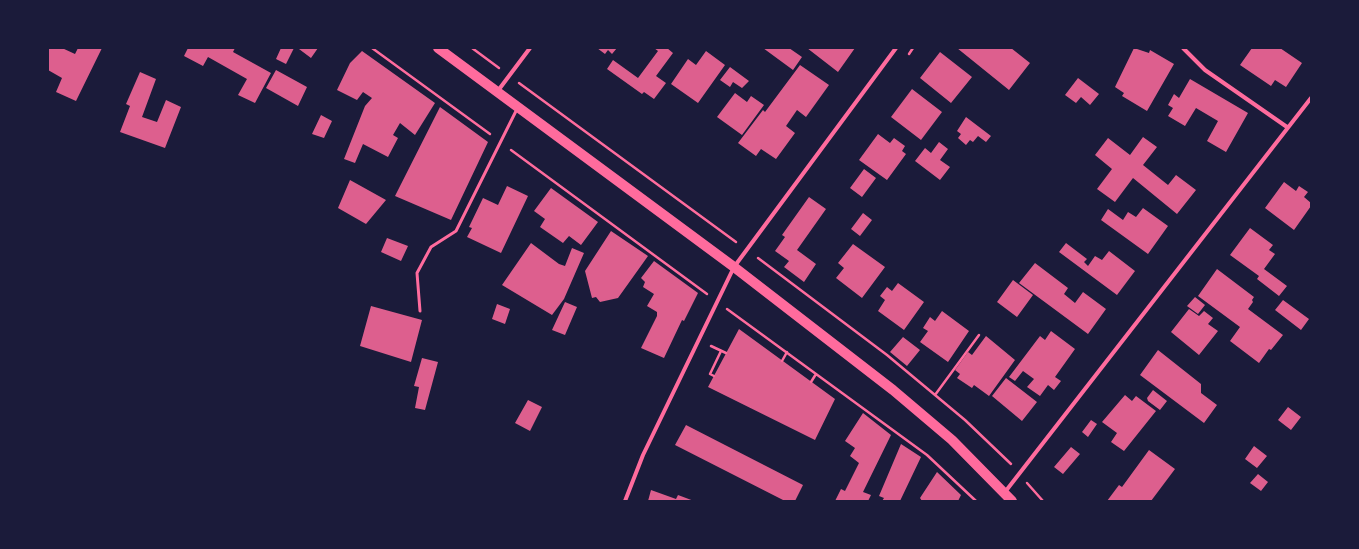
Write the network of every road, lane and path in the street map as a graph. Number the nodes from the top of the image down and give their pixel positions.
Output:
1 (372, 48) edge
2 (438, 48) edge
3 (472, 48) edge
4 (530, 48) edge
5 (896, 48) edge
6 (1183, 48) edge
7 (509, 76) junction
8 (497, 92) junction
9 (1311, 98) edge
10 (518, 107) junction
11 (1288, 127) junction
12 (500, 142) junction
13 (747, 250) junction
14 (734, 267) junction
15 (717, 301) junction
16 (420, 311) dead end
17 (978, 335) dead end
18 (709, 344) dead end
19 (721, 351) junction
20 (787, 352) junction
21 (726, 353) dead end
22 (782, 361) dead end
23 (816, 374) junction
24 (714, 376) dead end
25 (811, 382) dead end
26 (935, 395) junction
27 (1019, 474) junction
28 (1004, 493) junction
29 (625, 501) edge
30 (976, 501) edge
31 (1012, 501) edge
32 (1043, 501) edge

1 - 12 path
2 - 8 main road
3 - 7 path
4 - 7 street
5 - 13 street
6 - 11 street
7 - 8 street
7 - 13 path
8 - 10 main road
9 - 11 street
10 - 12 lane
10 - 14 main road
11 - 27 street
12 - 15 path
12 - 16 lane
13 - 14 street
13 - 26 path
14 - 15 street
14 - 28 main road
15 - 20 path
15 - 29 street
17 - 26 path
18 - 19 path
19 - 21 path
19 - 24 path
20 - 22 path
20 - 23 path
23 - 25 path
23 - 30 path
26 - 27 path
27 - 28 street
27 - 32 path
28 - 31 main road

